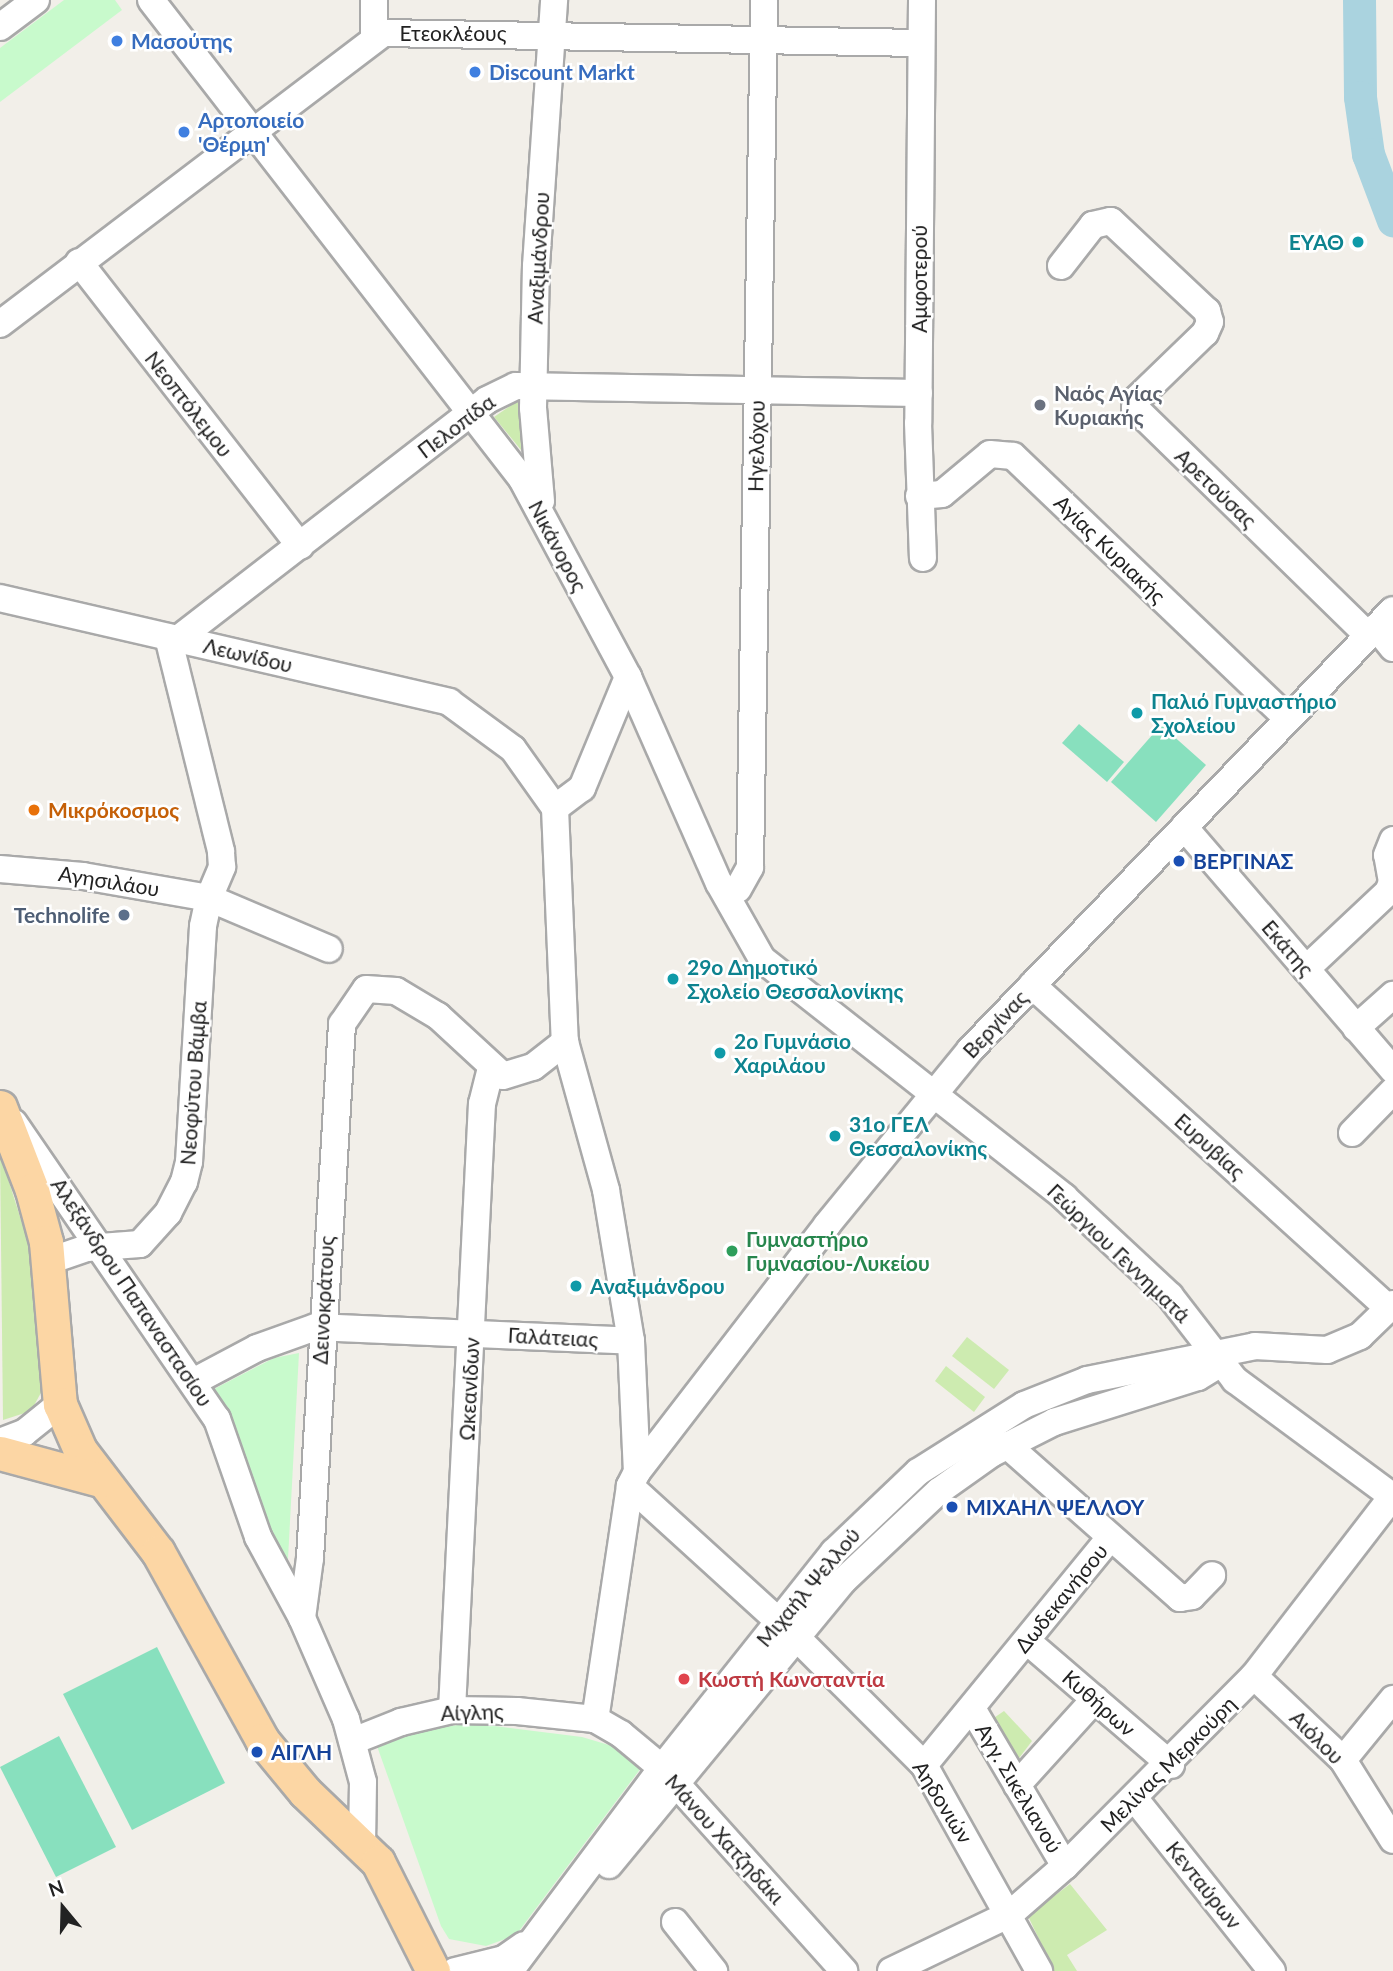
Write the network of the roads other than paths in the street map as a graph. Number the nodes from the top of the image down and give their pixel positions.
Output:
1 (36, 0) edge
2 (151, 0) edge
3 (374, 0) edge
4 (554, 0) edge
5 (764, 0) edge
6 (922, 0) edge
7 (1, 24) edge
8 (553, 33) junction
9 (374, 37) junction
10 (763, 39) junction
11 (919, 43) junction
12 (253, 131) junction
13 (79, 262) junction
14 (1061, 266) dead end
15 (0, 324) edge
16 (533, 383) junction
17 (757, 388) junction
18 (919, 393) junction
19 (471, 413) junction
20 (919, 496) junction
21 (543, 517) junction
22 (300, 546) junction
23 (923, 558) dead end
24 (0, 597) edge
25 (1379, 624) edge
26 (173, 638) junction
27 (1393, 648) edge
28 (628, 677) junction
29 (1286, 718) junction
30 (555, 808) junction
31 (1184, 827) junction
32 (1393, 840) edge
33 (0, 869) edge
34 (1392, 883) edge
35 (738, 889) dead end
36 (211, 894) junction
37 (329, 949) dead end
38 (1306, 969) junction
39 (1032, 985) junction
40 (1393, 995) edge
41 (1356, 1028) junction
42 (565, 1042) junction
43 (491, 1069) junction
44 (1393, 1070) edge
45 (1393, 1091) edge
46 (934, 1097) junction
47 (0, 1106) edge
48 (1352, 1133) dead end
49 (104, 1249) junction
50 (49, 1261) junction
51 (1390, 1306) edge
52 (321, 1327) junction
53 (472, 1334) junction
54 (631, 1341) junction
55 (1218, 1354) junction
56 (193, 1382) junction
57 (61, 1404) junction
58 (0, 1442) edge
59 (1007, 1445) junction
60 (0, 1453) edge
61 (633, 1479) junction
62 (100, 1480) junction
63 (1393, 1497) edge
64 (1110, 1538) junction
65 (1212, 1575) dead end
66 (302, 1618) junction
67 (787, 1629) junction
68 (1027, 1641) junction
69 (1254, 1676) junction
70 (1095, 1699) junction
71 (1393, 1699) edge
72 (453, 1710) junction
73 (973, 1710) junction
74 (595, 1719) junction
75 (354, 1741) junction
76 (1343, 1760) junction
77 (925, 1765) junction
78 (1171, 1765) junction
79 (669, 1777) junction
80 (1017, 1785) junction
81 (1135, 1799) junction
82 (1393, 1840) edge
83 (362, 1843) junction
84 (1065, 1866) junction
85 (1010, 1914) junction
86 (675, 1922) dead end
87 (537, 1936) junction
88 (426, 1964) edge
89 (454, 1971) edge
90 (510, 1971) edge
91 (527, 1971) edge
92 (714, 1971) edge
93 (844, 1971) edge
94 (891, 1971) edge
95 (1039, 1971) edge
96 (1272, 1971) edge

1 - 7 street
2 - 12 street, Νικάνορος
3 - 9 street
4 - 8 street, Αναξιμάνδρου
5 - 10 street, Ηγελόχου
6 - 11 street, Αμφοτερού
8 - 9 street, Ετεοκλέους
8 - 10 street, Ετεοκλέους
8 - 16 street, Αναξιμάνδρου
9 - 12 street, Ετεοκλέους
10 - 11 street, Ετεοκλέους
10 - 17 street, Ηγελόχου
11 - 18 street, Αμφοτερού
12 - 13 street, Ετεοκλέους
12 - 19 street, Νικάνορος
13 - 15 street, Ετεοκλέους
13 - 22 street, Νεοπτόλεμου
14 - 25 street, Αρετούσας
16 - 17 street, Πελοπίδα
16 - 19 street, Πελοπίδα
16 - 21 street, Αναξιμάνδρου
17 - 18 street, Πελοπίδα
17 - 35 street, Ηγελόχου
18 - 20 street, Αμφοτερού
19 - 21 street, Νικάνορος
19 - 22 street, Πελοπίδα
20 - 23 street, Αμφοτερού
20 - 29 street, Αγίας Κυριακής
21 - 28 street, Νικάνορος
22 - 26 street, Πελοπίδα
24 - 26 street, Λεωνίδου
25 - 27 street
25 - 29 street, Βεργίνας
26 - 30 street, Λεωνίδου
26 - 36 street, Νεοφύτου Βάμβα
28 - 30 street
28 - 46 street, Νικάνορος
29 - 31 street, Βεργίνας
30 - 42 street
31 - 38 street, Εκάτης
31 - 39 street, Βεργίνας
32 - 34 street
33 - 36 street, Αγησιλάου
34 - 38 street
36 - 37 street, Αγησιλάου
36 - 49 street, Νεοφύτου Βάμβα
38 - 41 street, Εκάτης
39 - 46 street, Βεργίνας
39 - 51 street, Ευρυβίας
40 - 41 street
41 - 44 street, Εκάτης
42 - 43 street
42 - 54 street
43 - 52 street, Δεινοκράτους
43 - 53 street, Ωκεανίδων
45 - 48 street
46 - 55 street, Γεώργιου Γεννηματά
46 - 61 street, Βεργίνας
47 - 49 street, Αλεξάνδρου Παπαναστασίου
47 - 50 main road, Αλεξάνδρου Παπαναστασίου
49 - 50 street, Νεοφύτου Βάμβα
49 - 56 street, Αλεξάνδρου Παπαναστασίου
50 - 57 main road, Αλεξάνδρου Παπαναστασίου
51 - 55 street, Μιχαήλ Ψελλού
52 - 53 street, Γαλάτειας
52 - 56 street, Γαλάτειας
52 - 66 street, Δεινοκράτους
53 - 54 street, Γαλάτειας
53 - 72 street, Ωκεανίδων
54 - 61 street
55 - 59 street, Μιχαήλ Ψελλού
55 - 63 street, Γεώργιου Γεννηματά
55 - 67 street, Μιχαήλ Ψελλού
56 - 66 street, Αλεξάνδρου Παπαναστασίου
57 - 58 street
57 - 62 main road, Αλεξάνδρου Παπαναστασίου
59 - 64 street, Δωδεκανήσου
59 - 67 street, Μιχαήλ Ψελλού
60 - 62 main road
61 - 67 street, Αηδονιών
61 - 74 street
62 - 83 main road, Αλεξάνδρου Παπαναστασίου
63 - 69 street, Μελίνας Μερκούρη
64 - 65 street
64 - 68 street, Δωδεκανήσου
66 - 75 street, Αλεξάνδρου Παπαναστασίου
67 - 77 street, Αηδονιών
67 - 79 street, Μιχαήλ Ψελλού
68 - 70 street, Κυθήρων
68 - 73 street, Δωδεκανήσου
69 - 76 street, Αιόλου
69 - 78 street, Μελίνας Μερκούρη
70 - 78 street, Κυθήρων
70 - 80 street
71 - 76 street
72 - 74 street, Αίγλης
72 - 75 street, Αίγλης
73 - 77 street, Δωδεκανήσου
73 - 80 street, Αγγ. Σικελιανού
74 - 79 street, Μάνου Χατζηδάκι
75 - 83 street, Αλεξάνδρου Παπαναστασίου
76 - 82 street, Αιόλου
77 - 85 street, Αηδονιών
78 - 81 street, Μελίνας Μερκούρη
79 - 87 street, Μιχαήλ Ψελλού
79 - 91 street, Μιχαήλ Ψελλού
79 - 93 street, Μάνου Χατζηδάκι
80 - 84 street, Αγγ. Σικελιανού
81 - 84 street, Μελίνας Μερκούρη
81 - 96 street, Κενταύρων
83 - 88 main road, Αλεξάνδρου Παπαναστασίου
84 - 85 street, Μελίνας Μερκούρη
85 - 94 street, Μελίνας Μερκούρη
85 - 95 street, Αηδονιών
86 - 92 street
87 - 89 street
87 - 90 street, Μιχαήλ Ψελλού
88 - 89 street

